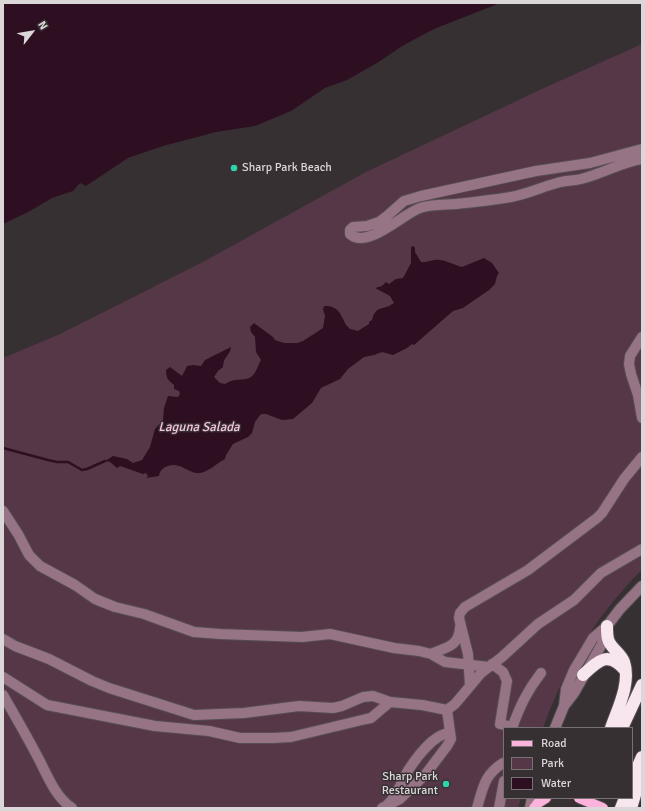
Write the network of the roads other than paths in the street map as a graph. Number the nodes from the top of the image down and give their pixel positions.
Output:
1 (642, 149) edge
2 (642, 159) edge
3 (642, 336) edge
4 (642, 418) edge
5 (642, 457) edge
6 (3, 510) edge
7 (642, 549) edge
8 (642, 586) edge
9 (460, 625) junction
10 (607, 626) junction
11 (3, 639) edge
12 (431, 654) junction
13 (469, 665) junction
14 (491, 666) junction
15 (626, 670) junction
16 (541, 673) dead end
17 (583, 675) junction
18 (3, 677) edge
19 (642, 685) edge
20 (470, 686) junction
21 (3, 695) edge
22 (390, 702) junction
23 (564, 706) junction
24 (448, 710) junction
25 (513, 727) edge
26 (555, 727) edge
27 (611, 727) edge
28 (622, 727) edge
29 (450, 733) junction
30 (642, 757) edge
31 (503, 763) edge
32 (642, 772) edge
33 (633, 779) edge
34 (503, 786) edge
35 (544, 799) edge
36 (581, 799) edge
37 (384, 807) edge
38 (72, 808) edge
39 (477, 808) edge
40 (499, 808) edge
41 (534, 808) edge
42 (603, 808) edge
43 (630, 808) edge

1 - 2 street
3 - 4 street
5 - 9 street
6 - 12 street
7 - 14 street
8 - 10 street
9 - 12 street
9 - 13 street
10 - 15 highway
10 - 17 street
10 - 23 street
11 - 22 street
12 - 13 street
13 - 14 street
13 - 20 street
14 - 20 street
14 - 25 street
15 - 17 highway
15 - 27 highway
16 - 25 street
17 - 23 street
18 - 22 street
19 - 28 highway
20 - 24 street
21 - 38 street
22 - 24 street
23 - 26 street
24 - 29 street
29 - 37 street
29 - 37 street
30 - 33 highway
31 - 39 street
32 - 43 highway
34 - 40 street
35 - 41 main road
36 - 42 main road, bridge

